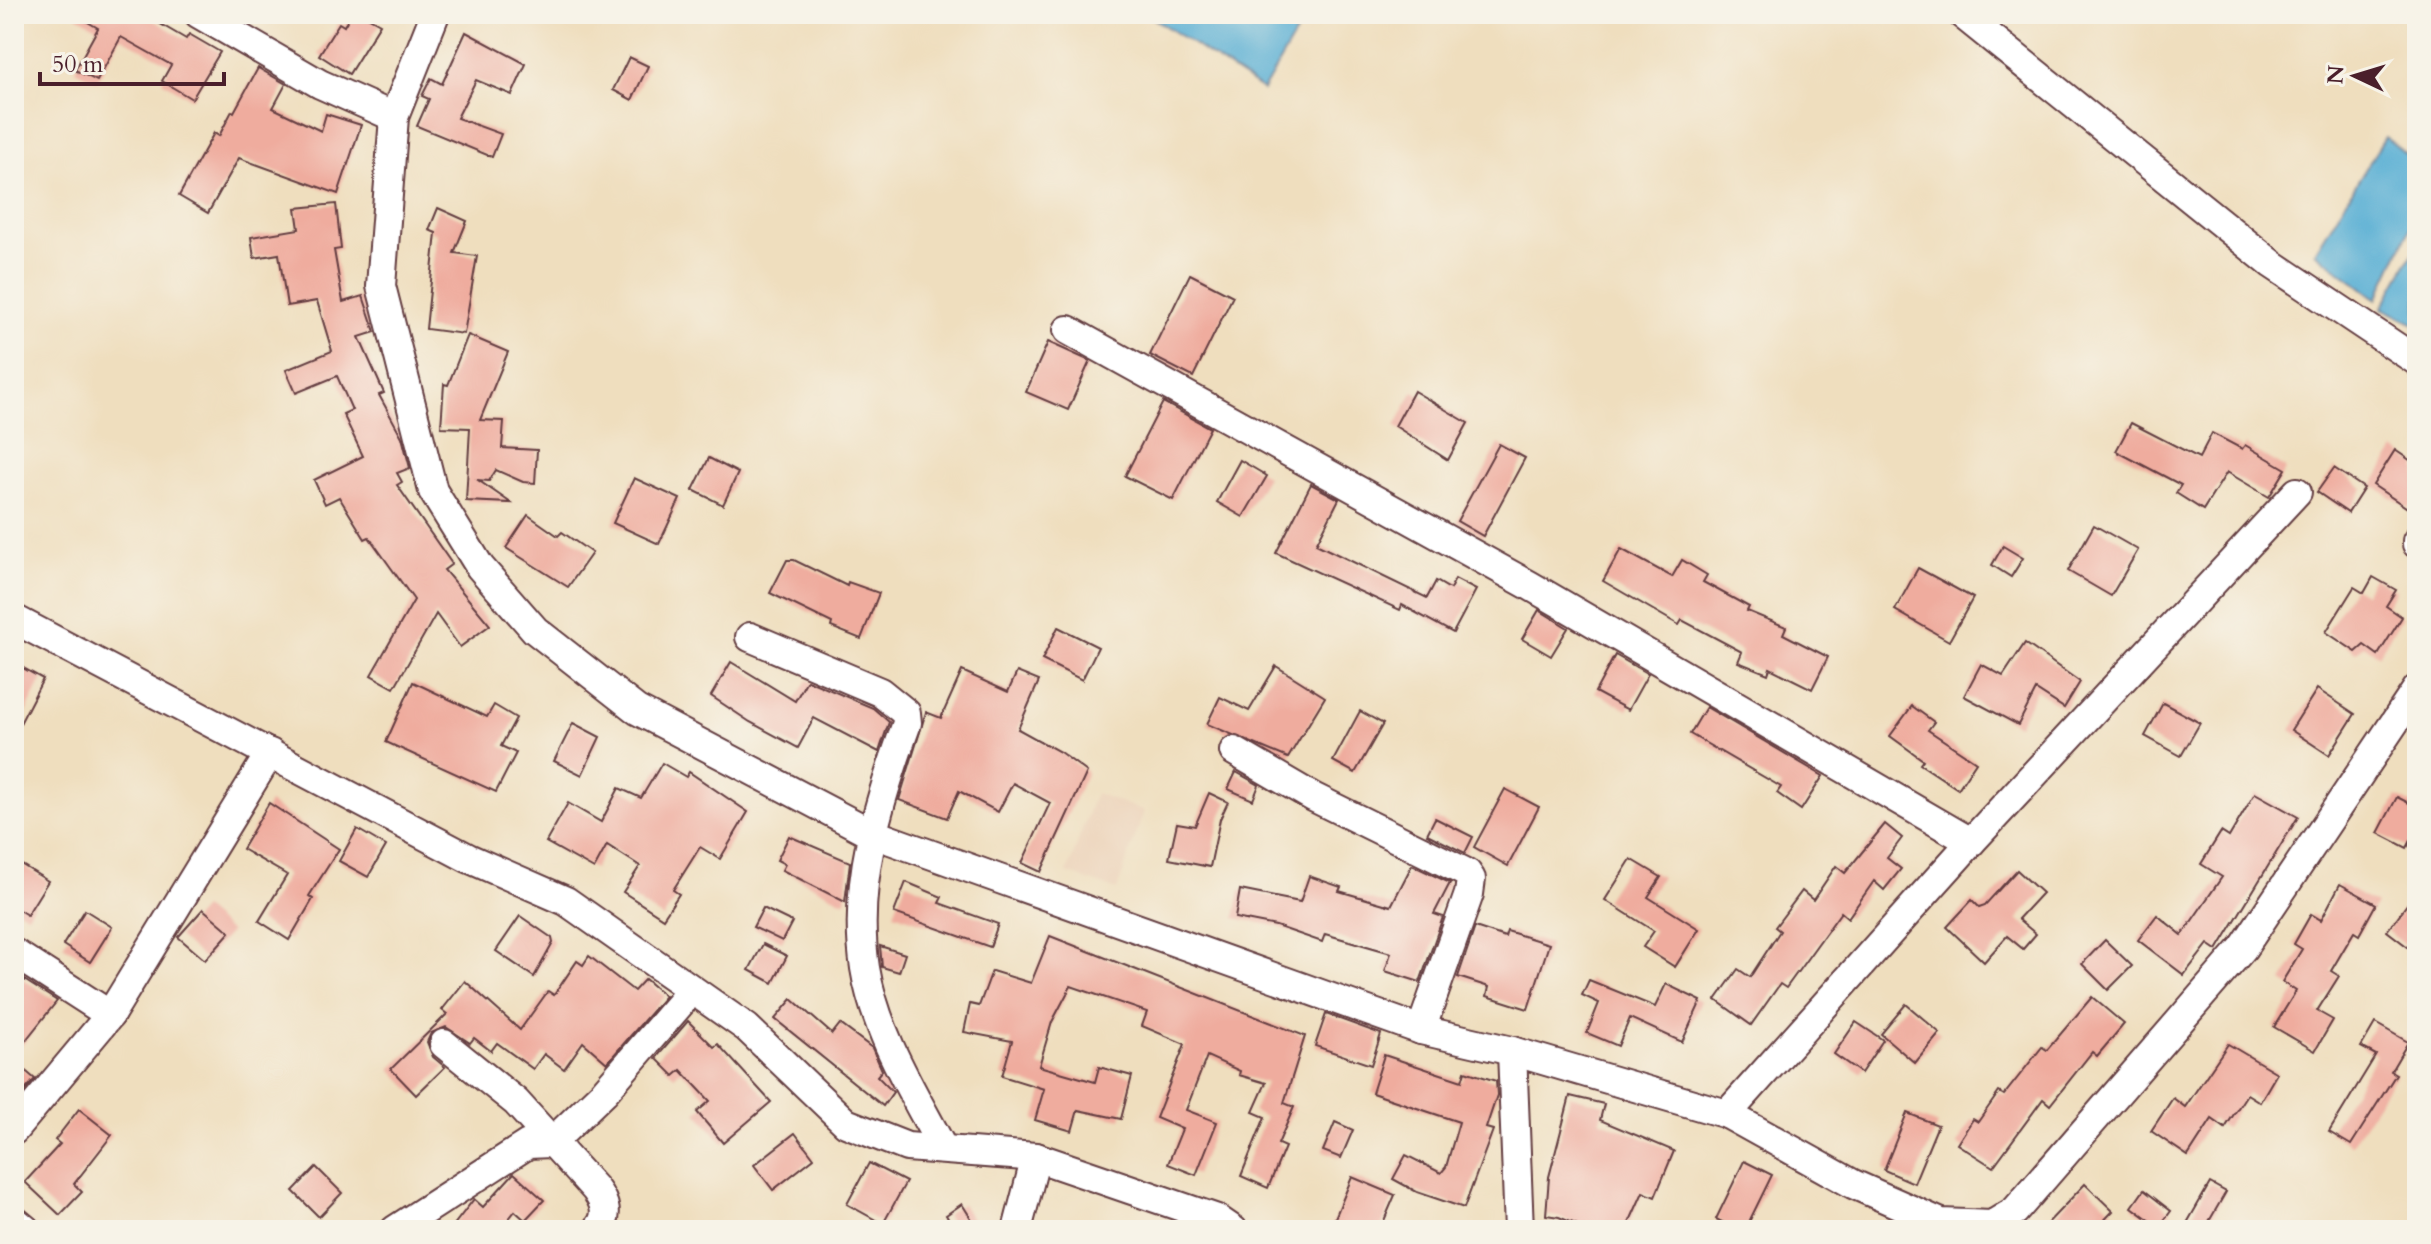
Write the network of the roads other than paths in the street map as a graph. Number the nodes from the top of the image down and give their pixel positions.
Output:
1 (199, 14) edge
2 (435, 14) edge
3 (1962, 14) edge
4 (394, 117) junction
5 (1068, 330) dead end
6 (2417, 361) edge
7 (2297, 492) dead end
8 (14, 619) edge
9 (750, 637) dead end
10 (2417, 689) edge
11 (1234, 751) dead end
12 (270, 753) junction
13 (871, 833) junction
14 (1971, 842) junction
15 (14, 953) edge
16 (691, 991) junction
17 (110, 1015) junction
18 (1421, 1030) junction
19 (444, 1044) dead end
20 (1512, 1051) junction
21 (1727, 1114) junction
22 (14, 1130) edge
23 (551, 1143) junction
24 (942, 1147) junction
25 (1036, 1157) junction
26 (14, 1220) edge
27 (26, 1230) edge
28 (395, 1230) edge
29 (597, 1230) edge
30 (1017, 1230) edge
31 (1233, 1230) edge
32 (1519, 1230) edge

1 - 4 street
2 - 4 street
3 - 6 street
4 - 13 street
5 - 14 street
7 - 14 street
8 - 12 street
9 - 13 street
10 - 21 street
11 - 18 street
12 - 16 street
12 - 17 street
13 - 18 street
13 - 24 street
14 - 21 street
15 - 17 street
16 - 23 street
16 - 24 street
17 - 22 street
18 - 20 street
19 - 23 street
20 - 21 street
20 - 32 street
23 - 28 street
23 - 29 street
24 - 25 street
25 - 30 street
25 - 31 street
26 - 27 street

